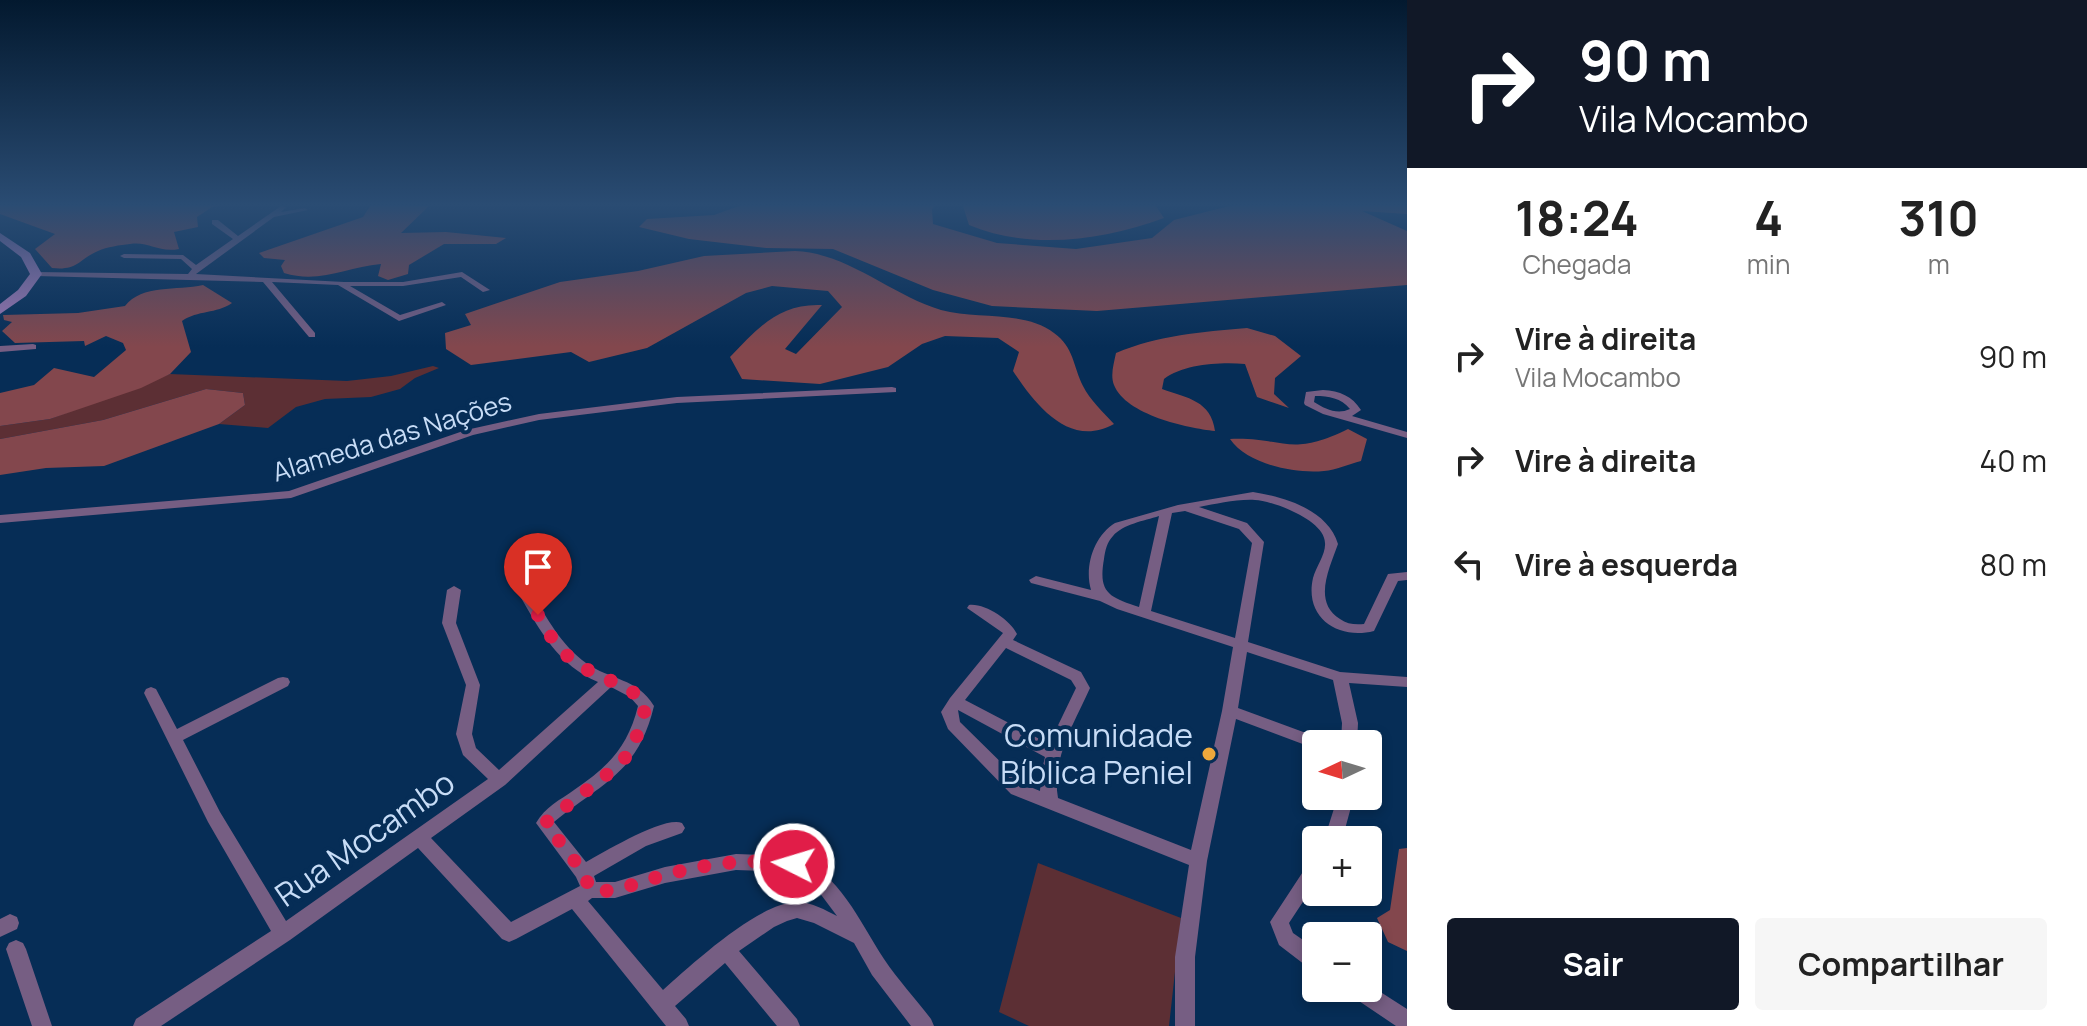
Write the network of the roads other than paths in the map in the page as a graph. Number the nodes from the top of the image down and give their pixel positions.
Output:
1 (20, 251) edge
2 (224, 251) edge
3 (124, 256) dead end
4 (194, 272) junction
5 (36, 274) junction
6 (62, 275) junction
7 (266, 280) junction
8 (340, 283) junction
9 (27, 288) junction
10 (486, 290) dead end
11 (442, 305) dead end
12 (0, 310) edge
13 (312, 335) dead end
14 (33, 347) dead end
15 (0, 349) edge
16 (892, 390) dead end
17 (1352, 402) junction
18 (1335, 414) junction
19 (1407, 435) edge
20 (1189, 508) junction
21 (1166, 512) junction
22 (0, 519) edge
23 (1407, 576) edge
24 (1036, 580) dead end
25 (454, 590) dead end
26 (527, 596) dead end
27 (1103, 597) junction
28 (974, 608) dead end
29 (1144, 613) junction
30 (1239, 641) junction
31 (1006, 642) junction
32 (1340, 677) junction
33 (283, 682) dead end
34 (607, 682) junction
35 (1407, 682) edge
36 (151, 693) dead end
37 (955, 702) junction
38 (1230, 711) junction
39 (1350, 730) edge
40 (173, 738) junction
41 (1302, 738) edge
42 (1054, 754) junction
43 (499, 780) junction
44 (1051, 803) junction
45 (676, 828) dead end
46 (420, 838) junction
47 (1198, 861) junction
48 (583, 887) junction
49 (1302, 888) edge
50 (283, 934) junction
51 (860, 937) junction
52 (16, 949) dead end
53 (726, 950) junction
54 (1302, 951) edge
55 (1378, 1002) edge
56 (661, 1005) junction
57 (1407, 1021) edge
58 (42, 1026) edge
59 (143, 1026) edge
60 (679, 1026) edge
61 (790, 1026) edge
62 (924, 1026) edge
63 (1185, 1026) edge

1 - 5 main road
2 - 4 street
3 - 4 street
4 - 6 street
4 - 7 street
5 - 6 street
5 - 9 main road
6 - 9 street
7 - 8 street
7 - 13 street
8 - 10 street
8 - 11 street
9 - 12 main road
14 - 15 street
16 - 22 street, Alameda das Nações
17 - 18 street
17 - 18 street
17 - 19 street
18 - 19 street
20 - 21 street
20 - 23 street
20 - 30 street
21 - 27 street
21 - 29 street
24 - 27 street
25 - 43 street
26 - 34 street
27 - 29 street
28 - 31 street
29 - 30 street
30 - 32 street
30 - 38 street
31 - 37 street
31 - 42 street
32 - 35 street
32 - 39 street
33 - 40 street
34 - 43 street, Rua Mocambo
34 - 48 street
36 - 40 street
37 - 42 street
37 - 44 street
38 - 41 street
38 - 47 street
40 - 50 street
42 - 44 street
43 - 46 street, Rua Mocambo
44 - 47 street
45 - 48 street
46 - 48 street
46 - 50 street, Rua Mocambo
47 - 63 street
48 - 51 street
48 - 56 street
49 - 54 street
50 - 59 street, Rua Mocambo
51 - 53 street
51 - 62 street
52 - 58 street
53 - 56 street
53 - 61 street
55 - 57 street
56 - 60 street

